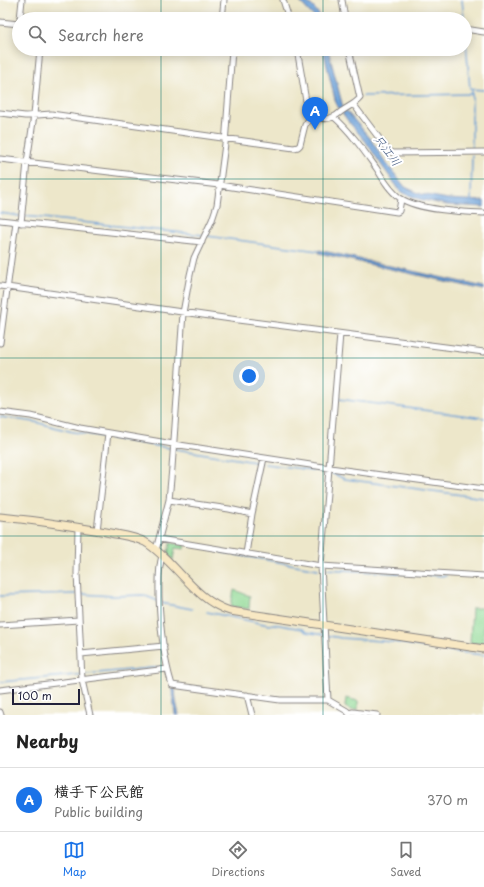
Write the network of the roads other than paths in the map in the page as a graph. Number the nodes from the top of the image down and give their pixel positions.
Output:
1 (22, 0) edge
2 (224, 0) edge
3 (284, 0) edge
4 (342, 0) edge
5 (21, 12) edge
6 (223, 12) edge
7 (287, 12) edge
8 (344, 12) edge
9 (0, 22) edge
10 (12, 23) edge
11 (472, 30) edge
12 (484, 32) edge
13 (39, 56) edge
14 (232, 56) edge
15 (298, 56) edge
16 (351, 56) edge
17 (352, 106) junction
18 (0, 113) edge
19 (313, 114) junction
20 (34, 115) junction
21 (334, 117) junction
22 (225, 139) junction
23 (484, 152) edge
24 (0, 159) edge
25 (27, 162) junction
26 (219, 184) junction
27 (401, 199) junction
28 (484, 212) edge
29 (0, 220) edge
30 (19, 221) junction
31 (202, 241) junction
32 (0, 286) edge
33 (7, 287) junction
34 (183, 313) junction
35 (340, 334) junction
36 (0, 343) edge
37 (484, 352) edge
38 (0, 412) edge
39 (108, 433) junction
40 (173, 444) junction
41 (263, 461) junction
42 (329, 471) junction
43 (484, 489) edge
44 (169, 500) junction
45 (252, 514) junction
46 (0, 517) edge
47 (78, 528) junction
48 (98, 530) junction
49 (160, 539) junction
50 (156, 550) junction
51 (246, 554) junction
52 (162, 556) junction
53 (321, 566) junction
54 (484, 572) edge
55 (484, 576) edge
56 (79, 620) junction
57 (0, 625) edge
58 (325, 625) junction
59 (164, 646) junction
60 (484, 649) edge
61 (81, 654) junction
62 (167, 669) junction
63 (82, 676) junction
64 (0, 690) edge
65 (247, 695) junction
66 (328, 700) junction
67 (0, 712) edge
68 (349, 714) edge
69 (1, 715) edge
70 (90, 715) edge
71 (252, 715) edge
72 (376, 715) edge

1 - 5 street
2 - 6 street
3 - 7 street
4 - 8 street
9 - 10 street
11 - 12 street
13 - 20 street
14 - 22 street
15 - 19 street
16 - 17 street
17 - 21 street
17 - 23 street
18 - 20 street
19 - 21 street
19 - 22 street
20 - 22 street
20 - 25 street
21 - 27 street
22 - 26 street
24 - 25 street
25 - 26 street
25 - 30 street
26 - 27 street
26 - 31 street
27 - 28 street
29 - 30 street
30 - 31 street
30 - 33 street
31 - 34 street
32 - 33 street
33 - 34 street
33 - 36 street
34 - 35 street
34 - 40 street
35 - 37 street
35 - 42 street
38 - 39 street
39 - 40 street
39 - 48 street
40 - 41 street
40 - 44 street
41 - 42 street
41 - 45 street
42 - 43 street
42 - 53 street
44 - 45 street
44 - 49 street
45 - 51 street
46 - 47 street
47 - 48 street
47 - 56 street
48 - 50 street
49 - 50 street
49 - 51 street
50 - 52 street
51 - 53 street
52 - 58 street
52 - 59 street
53 - 55 street
53 - 58 street
54 - 55 street
56 - 57 street
56 - 61 street
58 - 60 street
58 - 66 street
59 - 61 street
59 - 62 street
61 - 63 street
62 - 63 street
62 - 65 street
63 - 64 street
63 - 70 street
65 - 66 street
65 - 71 street
66 - 68 street
67 - 69 street
68 - 72 street

